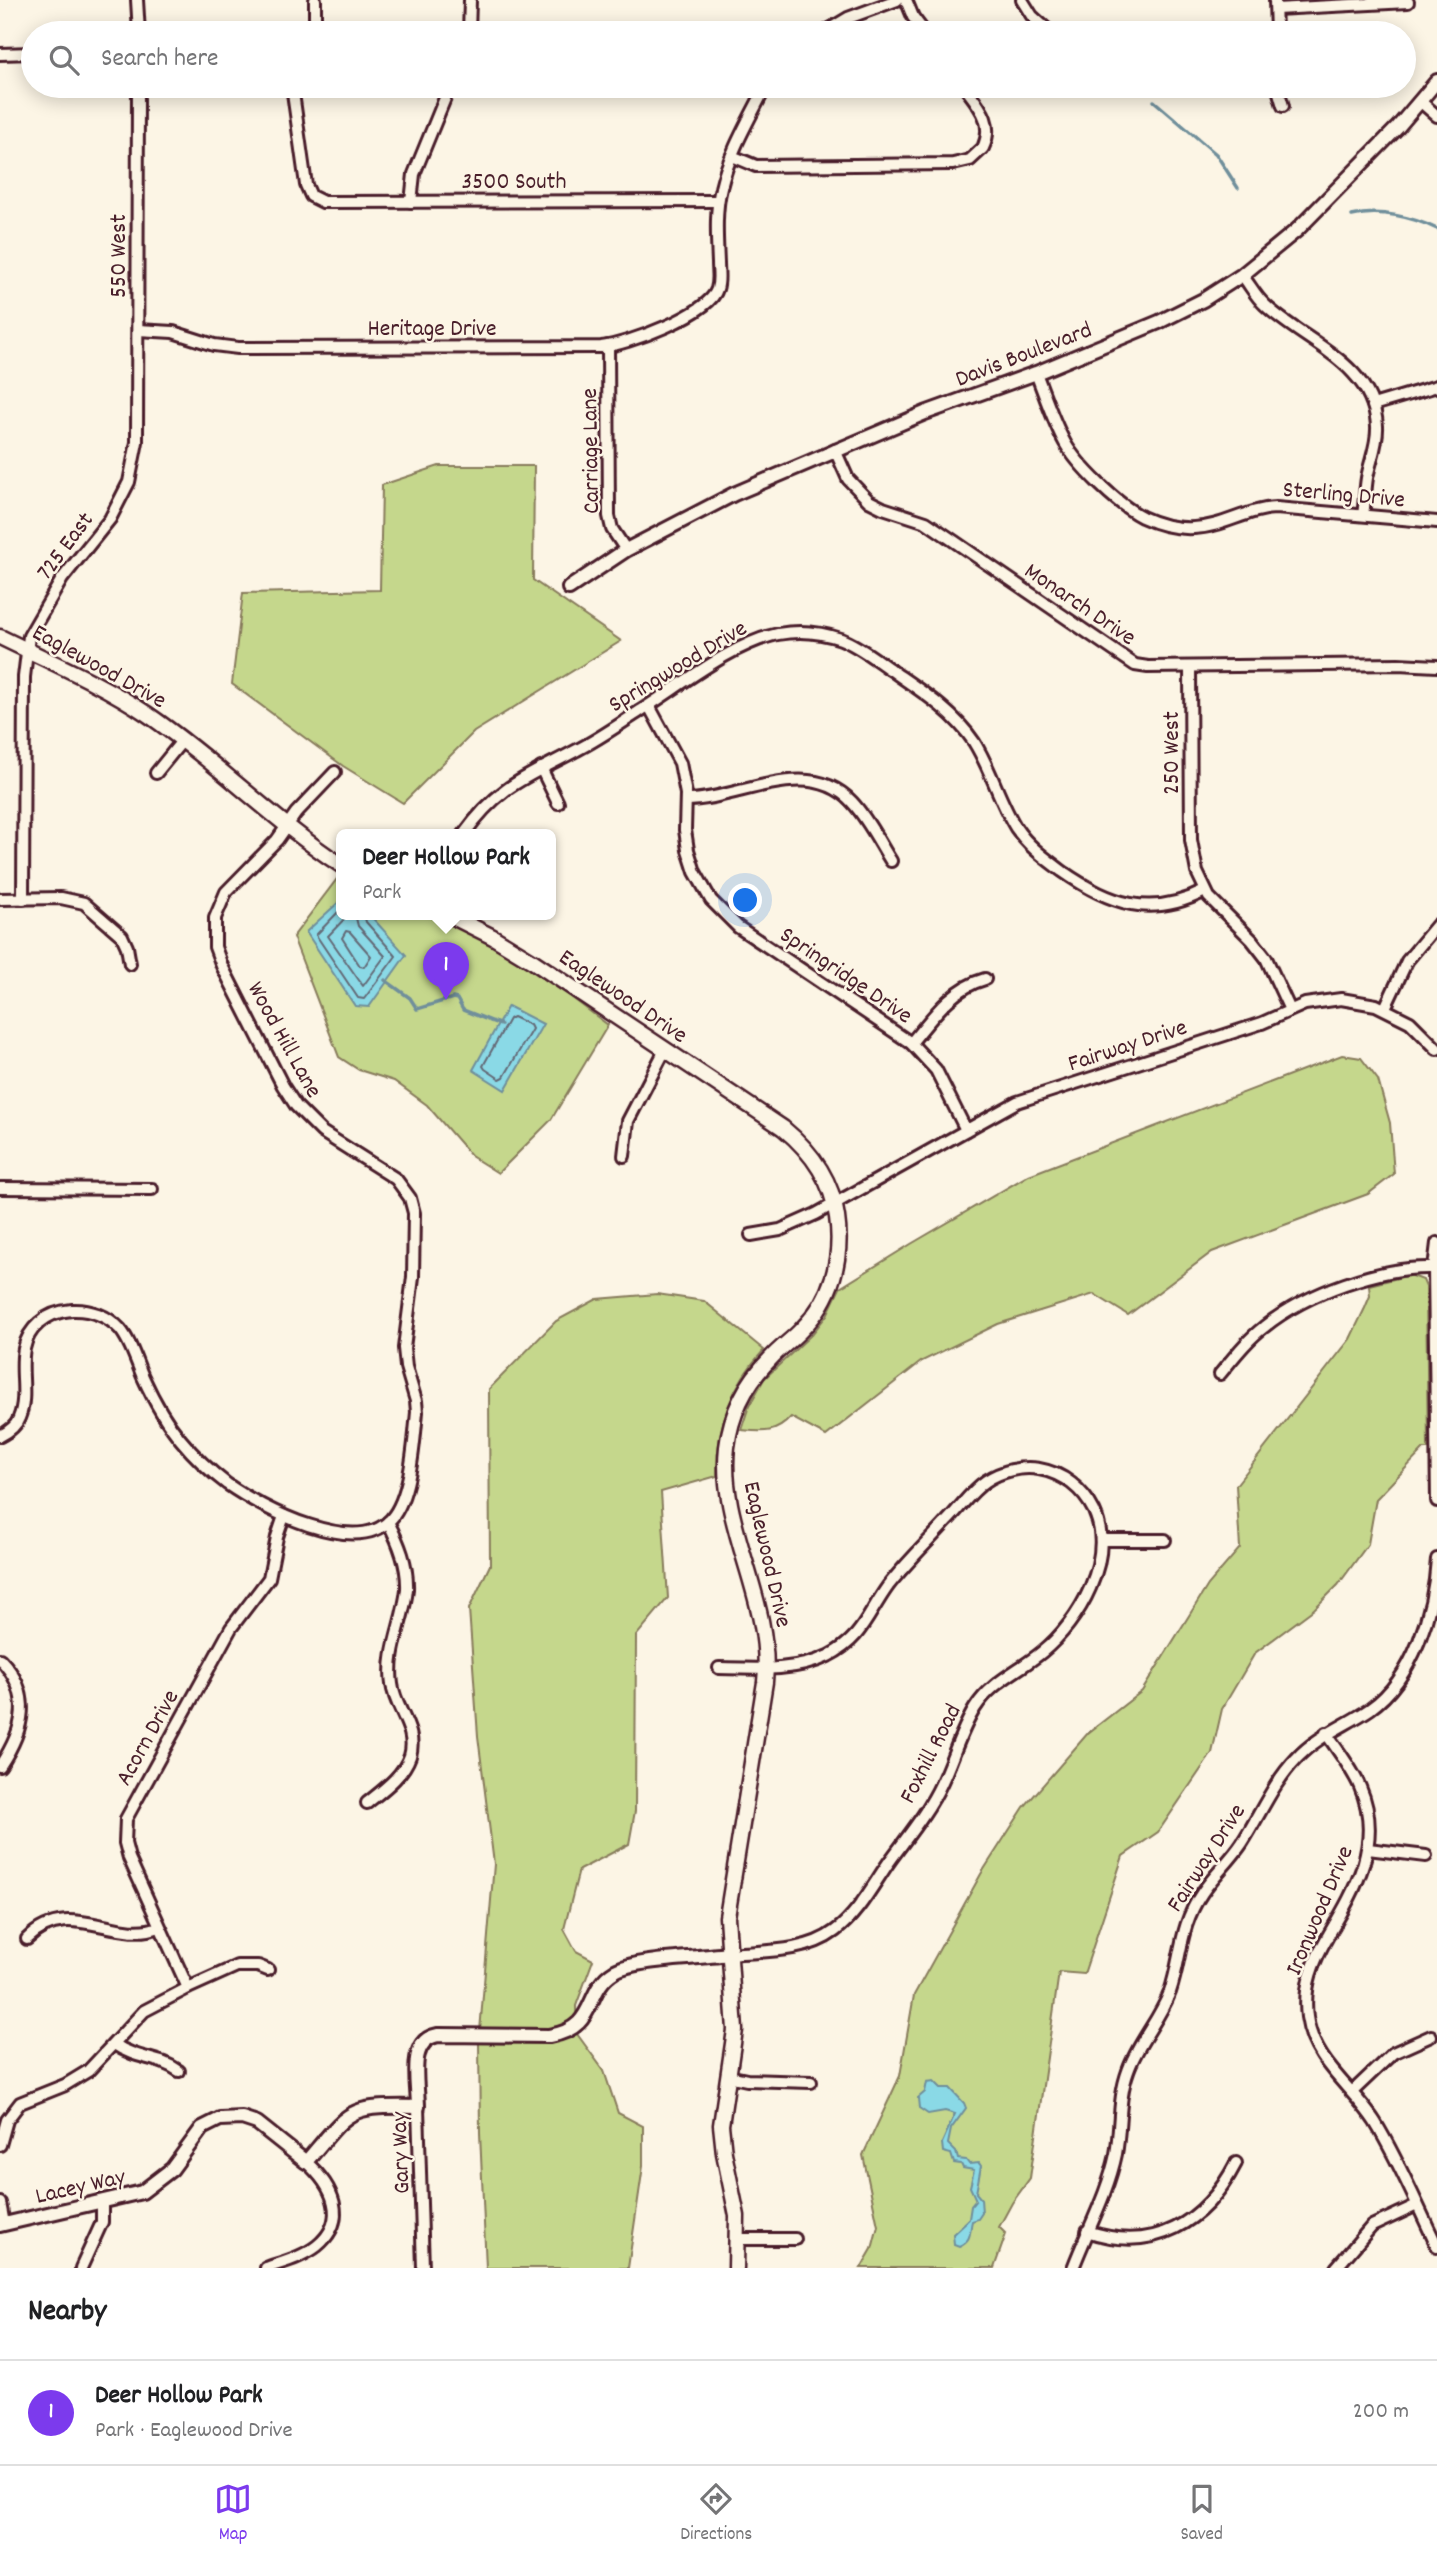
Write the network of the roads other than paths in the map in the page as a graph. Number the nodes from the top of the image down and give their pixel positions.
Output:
1 (137, 0) edge
2 (315, 0) edge
3 (470, 0) edge
4 (897, 0) edge
5 (906, 0) edge
6 (1022, 0) edge
7 (1408, 2) dead end
8 (866, 5) edge
9 (1275, 5) edge
10 (138, 21) edge
11 (315, 21) edge
12 (469, 21) edge
13 (841, 21) edge
14 (916, 21) edge
15 (1038, 21) edge
16 (0, 54) edge
17 (21, 54) edge
18 (1437, 81) edge
19 (138, 98) edge
20 (294, 98) edge
21 (445, 98) edge
22 (760, 98) edge
23 (973, 98) edge
24 (1281, 98) edge
25 (1420, 102) junction
26 (1283, 106) dead end
27 (1437, 116) edge
28 (732, 156) junction
29 (718, 201) junction
30 (411, 202) junction
31 (1242, 275) junction
32 (138, 330) junction
33 (608, 346) junction
34 (1036, 373) junction
35 (1437, 386) edge
36 (1373, 405) junction
37 (139, 425) joint
38 (835, 450) junction
39 (1363, 515) junction
40 (1437, 522) edge
41 (626, 550) junction
42 (569, 587) dead end
43 (0, 637) edge
44 (26, 650) junction
45 (1437, 666) edge
46 (1190, 667) junction
47 (649, 706) junction
48 (182, 741) junction
49 (541, 768) junction
50 (335, 772) dead end
51 (156, 773) dead end
52 (686, 800) junction
53 (558, 803) dead end
54 (287, 825) junction
55 (468, 829) edge
56 (336, 861) edge
57 (891, 862) dead end
58 (1205, 891) junction
59 (0, 898) edge
60 (23, 898) junction
61 (459, 920) edge
62 (1437, 925) edge
63 (130, 964) dead end
64 (985, 979) dead end
65 (1385, 1008) junction
66 (1290, 1010) junction
67 (911, 1043) junction
68 (1437, 1049) edge
69 (665, 1050) junction
70 (966, 1130) junction
71 (624, 1156) dead end
72 (0, 1188) edge
73 (152, 1189) dead end
74 (835, 1204) junction
75 (751, 1235) dead end
76 (1437, 1243) edge
77 (1434, 1268) junction
78 (1220, 1374) dead end
79 (1436, 1405) edge
80 (0, 1436) edge
81 (1437, 1501) edge
82 (285, 1516) junction
83 (388, 1522) junction
84 (1101, 1540) junction
85 (1165, 1540) dead end
86 (1437, 1559) edge
87 (0, 1659) edge
88 (719, 1668) dead end
89 (767, 1668) junction
90 (1326, 1733) junction
91 (0, 1766) edge
92 (367, 1803) dead end
93 (1368, 1849) junction
94 (1426, 1856) dead end
95 (159, 1927) junction
96 (27, 1939) dead end
97 (728, 1954) junction
98 (268, 1970) dead end
99 (188, 1988) junction
100 (1431, 2036) dead end
101 (425, 2039) joint
102 (114, 2043) junction
103 (179, 2071) dead end
104 (728, 2076) junction
105 (811, 2082) dead end
106 (1352, 2092) junction
107 (418, 2107) junction
108 (0, 2145) edge
109 (306, 2162) junction
110 (1236, 2163) dead end
111 (0, 2203) edge
112 (102, 2203) junction
113 (1417, 2205) junction
114 (2, 2224) edge
115 (1087, 2231) junction
116 (738, 2239) junction
117 (795, 2239) dead end
118 (1437, 2246) edge
119 (80, 2268) edge
120 (266, 2268) edge
121 (423, 2268) edge
122 (737, 2268) edge
123 (1073, 2268) edge
124 (1336, 2268) edge

1 - 10 street
2 - 11 street
3 - 12 street
4 - 8 street
5 - 14 street
6 - 15 street
7 - 9 street
8 - 13 street
16 - 17 street
18 - 25 street, Davis Boulevard
19 - 32 street, 550 West
20 - 30 street, 3500 South
21 - 30 street
22 - 28 street
23 - 28 street
24 - 26 street
25 - 27 street
25 - 31 street, Davis Boulevard
28 - 29 street
29 - 30 street, 3500 South
29 - 33 street, Heritage Drive
31 - 34 street, Davis Boulevard
31 - 36 street
32 - 33 street, Heritage Drive
32 - 37 street, 550 West
33 - 41 street, Carriage Lane
34 - 38 street, Davis Boulevard
34 - 39 street, Sterling Drive
35 - 36 street
36 - 39 street
37 - 44 street, 725 East
38 - 41 street, Davis Boulevard
38 - 46 street, Monarch Drive
39 - 40 street, Sterling Drive
41 - 42 street, Davis Boulevard
43 - 44 main road, Eaglewood Drive
44 - 48 main road, Eaglewood Drive
44 - 60 street, 725 East
45 - 46 street, Monarch Drive
46 - 58 street, 250 West
47 - 49 street, Springwood Drive
47 - 52 street, Springridge Drive
47 - 58 street, Springwood Drive
48 - 51 street
48 - 54 main road, Eaglewood Drive
49 - 53 street
49 - 55 street, Springwood Drive
50 - 54 street, Wood Hill Lane
52 - 57 street
52 - 67 street, Springridge Drive
54 - 56 main road, Eaglewood Drive
54 - 83 street, Wood Hill Lane
58 - 66 street
59 - 60 street
60 - 63 street
61 - 69 main road, Eaglewood Drive
62 - 65 street
64 - 67 street
65 - 66 street, Fairway Drive
65 - 68 street, Fairway Drive
66 - 70 street, Fairway Drive
67 - 70 street, Springridge Drive
69 - 71 street
69 - 74 main road, Eaglewood Drive
70 - 74 street, Fairway Drive
72 - 73 street
74 - 75 street, Fairway Drive
74 - 89 main road, Eaglewood Drive
76 - 77 street
77 - 78 street
77 - 79 street
79 - 81 street
80 - 82 street
82 - 83 street
82 - 95 street, Acorn Drive
83 - 92 street
84 - 85 street
84 - 89 street, Foxhill Road
84 - 97 street, Foxhill Road
86 - 90 street, Fairway Drive
87 - 91 street
88 - 89 street, Foxhill Road
89 - 97 main road, Eaglewood Drive
90 - 93 street, Ironwood Drive
90 - 115 street, Fairway Drive
93 - 94 street
93 - 106 street, Ironwood Drive
95 - 96 street
95 - 99 street, Acorn Drive
97 - 101 street, Foxhill Road
97 - 104 main road, Eaglewood Drive
98 - 99 street
99 - 102 street
100 - 106 street
101 - 107 street, Gary Way
102 - 103 street
102 - 108 street
104 - 105 street
104 - 116 main road, Eaglewood Drive
106 - 113 street, Ironwood Drive
107 - 109 street
107 - 121 street, Gary Way
109 - 112 street, Lacey Way
109 - 120 street, Lacey Way
110 - 115 street
111 - 114 street
112 - 114 street, Lacey Way
112 - 119 street
113 - 118 street, Ironwood Drive
113 - 124 street
115 - 123 street, Fairway Drive
116 - 117 street
116 - 122 main road, Eaglewood Drive

